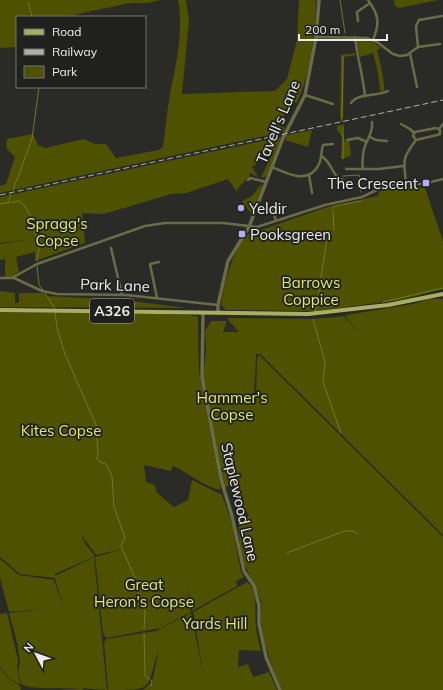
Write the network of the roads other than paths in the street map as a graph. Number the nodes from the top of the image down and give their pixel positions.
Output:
1 (319, 0) edge
2 (368, 0) edge
3 (370, 3) junction
4 (442, 16) edge
5 (358, 21) dead end
6 (316, 37) junction
7 (355, 37) junction
8 (373, 40) junction
9 (440, 44) dead end
10 (418, 47) junction
11 (410, 53) junction
12 (417, 87) dead end
13 (388, 91) dead end
14 (305, 95) junction
15 (365, 96) junction
16 (333, 104) dead end
17 (351, 104) dead end
18 (372, 122) dead end
19 (401, 124) dead end
20 (443, 124) edge
21 (439, 129) junction
22 (414, 133) junction
23 (441, 134) edge
24 (370, 137) junction
25 (347, 140) dead end
26 (416, 140) junction
27 (387, 141) dead end
28 (366, 142) junction
29 (333, 144) dead end
30 (321, 156) junction
31 (404, 166) junction
32 (272, 167) junction
33 (346, 169) dead end
34 (363, 169) junction
35 (309, 175) junction
36 (443, 179) edge
37 (248, 180) dead end
38 (343, 180) dead end
39 (266, 182) junction
40 (406, 184) junction
41 (312, 193) dead end
42 (274, 204) dead end
43 (276, 221) junction
44 (249, 227) junction
45 (111, 248) dead end
46 (159, 262) dead end
47 (0, 278) edge
48 (14, 278) junction
49 (443, 294) edge
50 (122, 295) junction
51 (157, 298) junction
52 (218, 306) junction
53 (0, 310) edge
54 (203, 313) junction
55 (218, 313) junction
56 (280, 690) edge

1 - 6 street, Tavell's Lane
2 - 3 street
3 - 5 street
3 - 8 street
4 - 10 street
6 - 7 street
6 - 14 street, Tavell's Lane
7 - 8 street
7 - 15 street
8 - 11 street
9 - 10 street
10 - 11 street
11 - 12 street
13 - 15 street
14 - 16 street
14 - 32 street, Tavell's Lane
15 - 17 street
18 - 24 street
19 - 22 street
20 - 21 street
21 - 22 street
21 - 23 street
22 - 26 street
23 - 26 street
24 - 27 street
24 - 28 street
25 - 28 street
26 - 31 street
28 - 34 street
29 - 30 street
30 - 35 street
30 - 38 street
31 - 34 street
31 - 40 street
32 - 35 street
32 - 39 street, Tavell's Lane
33 - 34 street
35 - 41 street
36 - 40 street
37 - 39 street
39 - 44 street, Tavell's Lane
40 - 43 street
42 - 43 street
43 - 44 street
44 - 48 street
44 - 52 street
45 - 50 street
46 - 51 street
47 - 48 street
48 - 50 street, Park Lane
49 - 55 main road, A326
50 - 51 street, Park Lane
51 - 52 street, Park Lane
52 - 55 street
53 - 54 main road, A326
54 - 55 main road, A326
54 - 56 street, Staplewood Lane

